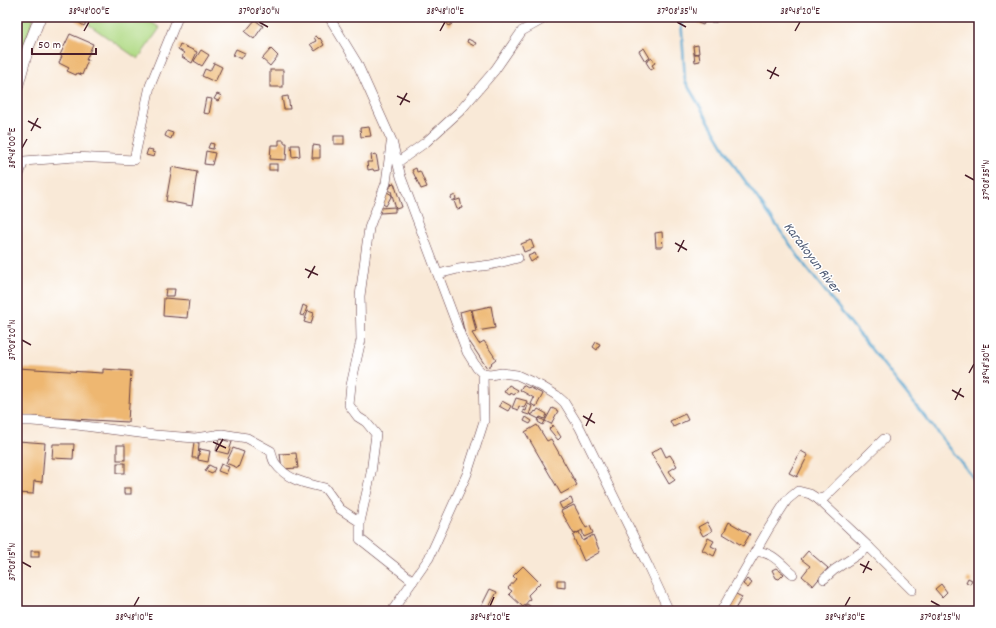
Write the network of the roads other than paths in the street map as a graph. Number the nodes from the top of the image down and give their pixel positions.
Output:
1 (40, 17) edge
2 (178, 17) edge
3 (329, 17) edge
4 (547, 17) edge
5 (17, 88) edge
6 (392, 141) junction
7 (398, 162) junction
8 (17, 180) edge
9 (518, 258) dead end
10 (438, 274) junction
11 (483, 374) junction
12 (17, 421) edge
13 (884, 439) dead end
14 (818, 499) junction
15 (360, 522) junction
16 (869, 547) junction
17 (755, 552) junction
18 (793, 574) dead end
19 (824, 579) dead end
20 (413, 581) junction
21 (912, 590) dead end
22 (393, 611) edge
23 (669, 611) edge
24 (721, 611) edge

1 - 5 main road
2 - 8 street
3 - 6 street
4 - 7 street
6 - 7 street
6 - 15 street
7 - 10 street
9 - 10 street
10 - 11 street
11 - 20 street
11 - 23 street
12 - 15 street
13 - 14 street
14 - 16 street
14 - 17 street
15 - 20 street
16 - 19 street
16 - 21 street
17 - 18 street
17 - 24 street
20 - 22 street

